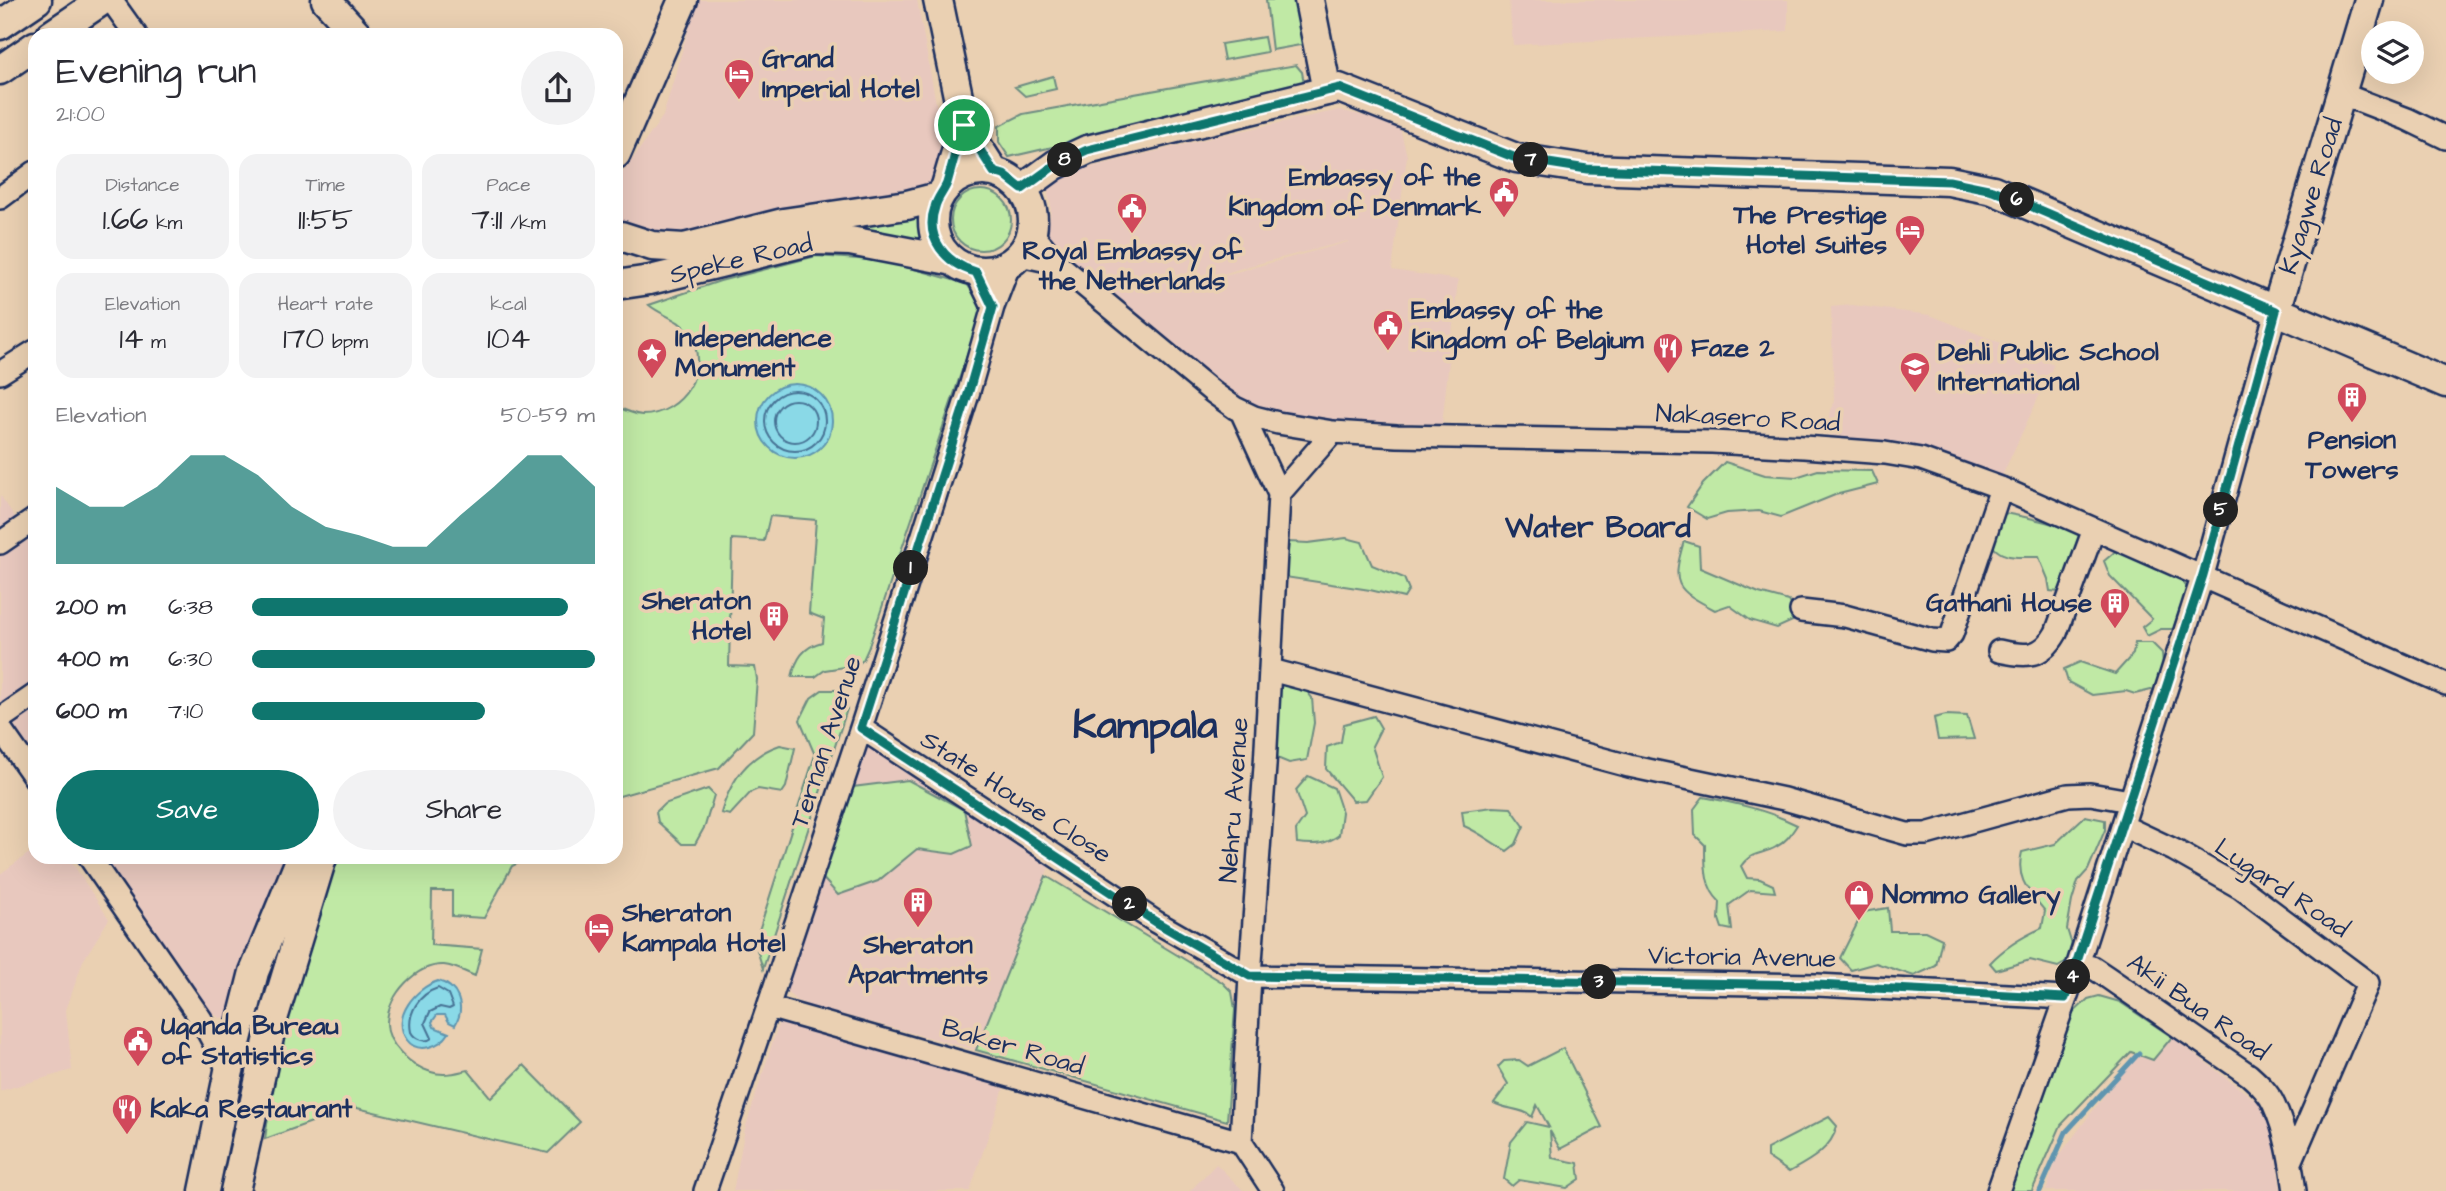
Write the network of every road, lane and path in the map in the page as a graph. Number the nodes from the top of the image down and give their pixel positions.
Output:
1 (37, 0) edge
2 (103, 0) edge
3 (111, 0) edge
4 (326, 0) edge
5 (345, 0) edge
6 (683, 0) edge
7 (938, 0) edge
8 (1309, 0) edge
9 (1322, 0) edge
10 (2369, 0) edge
11 (0, 25) edge
12 (61, 28) edge
13 (131, 28) edge
14 (352, 28) edge
15 (370, 28) edge
16 (28, 51) edge
17 (0, 70) edge
18 (1333, 89) junction
19 (2342, 94) junction
20 (964, 125) junction
21 (623, 138) edge
22 (2446, 138) edge
23 (994, 172) junction
24 (28, 177) edge
25 (1022, 189) junction
26 (942, 192) junction
27 (0, 198) edge
28 (623, 230) edge
29 (1021, 250) junction
30 (949, 260) junction
31 (976, 272) junction
32 (623, 284) edge
33 (993, 307) junction
34 (2276, 311) junction
35 (28, 355) edge
36 (0, 373) edge
37 (2446, 383) edge
38 (1241, 411) junction
39 (1333, 432) junction
40 (2001, 488) junction
41 (1279, 494) junction
42 (28, 524) edge
43 (2094, 528) junction
44 (0, 543) edge
45 (2203, 575) junction
46 (1801, 611) dead end
47 (1998, 651) dead end
48 (1271, 670) junction
49 (2446, 684) edge
50 (28, 700) edge
51 (0, 719) edge
52 (0, 728) edge
53 (861, 728) junction
54 (28, 768) edge
55 (2130, 801) junction
56 (2123, 827) junction
57 (94, 864) edge
58 (299, 864) edge
59 (320, 864) edge
60 (2078, 964) junction
61 (1250, 976) junction
62 (2065, 998) junction
63 (768, 1007) junction
64 (201, 1019) junction
65 (239, 1027) junction
66 (229, 1071) junction
67 (1241, 1142) junction
68 (2291, 1162) junction
69 (204, 1191) edge
70 (235, 1191) edge
71 (705, 1191) edge
72 (1273, 1191) edge
73 (1998, 1191) edge
74 (2295, 1191) edge

1 - 11 main road
2 - 12 main road
3 - 13 street
4 - 14 main road
5 - 15 main road
6 - 21 main road
7 - 20 main road
8 - 18 main road
9 - 18 main road
10 - 19 main road, Kyagwe Road
16 - 17 main road
18 - 25 main road
18 - 34 main road
19 - 22 street
19 - 34 main road, Kyagwe Road
20 - 23 main road
20 - 26 main road
23 - 25 main road
23 - 26 main road
24 - 27 street
25 - 29 main road
26 - 28 main road, Speke Road
26 - 30 main road
29 - 31 main road
29 - 33 street, Ternan Avenue
29 - 38 street, Nakasero Road
30 - 31 main road
30 - 32 main road, Speke Road
31 - 33 street
33 - 53 street, Ternan Avenue
34 - 37 main road
34 - 45 street, Kyagwe Road
35 - 36 street
38 - 39 street, Nakasero Road
38 - 41 street, Nehru Avenue
39 - 40 street, Nakasero Road
39 - 41 street
40 - 43 street, Nakasero Road
40 - 46 street
41 - 48 street, Nehru Avenue
42 - 44 street
43 - 45 street, Nakasero Road
43 - 47 street
45 - 49 street, Nakasero Road
45 - 55 street, Kyagwe Road
48 - 55 street
48 - 61 street, Nehru Avenue
50 - 51 street
52 - 54 street
53 - 61 street, State House Close
53 - 63 street, Ternan Avenue
55 - 56 street, Kyagwe Road
56 - 60 street, Kyagwe Road
56 - 68 street, Lugard Road
57 - 64 street
58 - 65 main road
59 - 70 main road
60 - 62 street, Kyagwe Road
60 - 68 street, Akii Bua Road
61 - 62 street, Victoria Avenue
61 - 67 street, Nehru Avenue
62 - 73 street, Kyagwe Road
63 - 67 street, Baker Road
63 - 71 street, Ternan Avenue
64 - 65 street
64 - 66 street
65 - 66 main road
66 - 69 main road
67 - 72 street
68 - 74 street, Akii Bua Road

